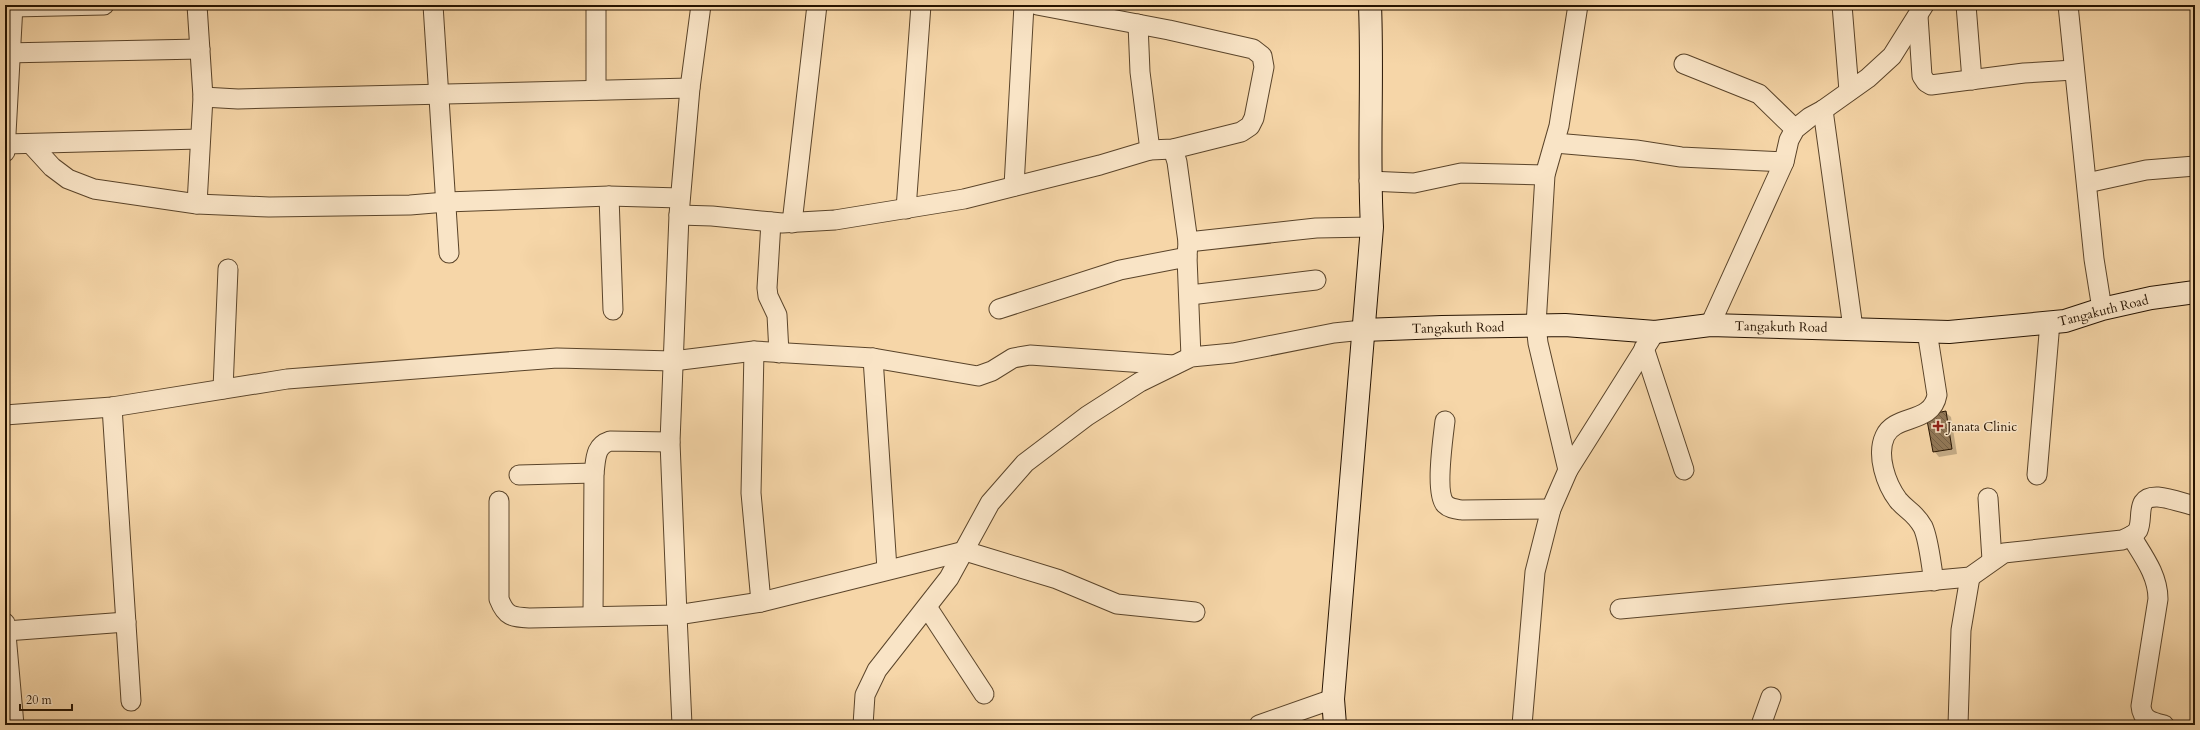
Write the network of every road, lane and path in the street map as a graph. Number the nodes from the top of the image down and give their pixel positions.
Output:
1 (104, 5) edge
2 (197, 5) edge
3 (432, 5) edge
4 (596, 5) edge
5 (701, 5) edge
6 (817, 5) edge
7 (921, 5) edge
8 (1024, 5) edge
9 (1037, 5) edge
10 (1370, 5) edge
11 (1578, 5) edge
12 (1842, 5) edge
13 (1966, 5) edge
14 (2068, 5) edge
15 (13, 6) edge
16 (1921, 10) edge
17 (1138, 24) junction
18 (200, 49) junction
19 (7, 53) edge
20 (1684, 64) dead end
21 (2074, 70) junction
22 (1972, 80) junction
23 (690, 88) junction
24 (596, 90) junction
25 (1849, 91) junction
26 (438, 94) junction
27 (203, 97) junction
28 (1823, 110) junction
29 (1795, 129) junction
30 (200, 140) junction
31 (1555, 143) junction
32 (5, 144) edge
33 (31, 144) junction
34 (1173, 149) junction
35 (1150, 150) junction
36 (5, 152) edge
37 (1784, 162) junction
38 (2195, 166) edge
39 (1545, 175) junction
40 (1369, 181) junction
41 (2087, 183) junction
42 (1014, 186) junction
43 (609, 196) junction
44 (446, 202) junction
45 (197, 204) junction
46 (679, 207) junction
47 (906, 209) junction
48 (771, 222) junction
49 (792, 223) junction
50 (1372, 227) junction
51 (1187, 249) junction
52 (449, 253) dead end
53 (228, 269) dead end
54 (1316, 280) dead end
55 (2195, 292) edge
56 (1190, 295) junction
57 (999, 309) dead end
58 (2102, 309) junction
59 (613, 310) dead end
60 (2050, 322) junction
61 (1536, 325) junction
62 (1710, 325) junction
63 (1853, 328) junction
64 (1363, 330) junction
65 (1927, 331) junction
66 (1650, 340) junction
67 (754, 351) junction
68 (779, 353) junction
69 (873, 358) junction
70 (673, 361) junction
71 (1183, 361) junction
72 (223, 389) junction
73 (112, 407) junction
74 (5, 415) edge
75 (1444, 421) dead end
76 (670, 442) junction
77 (1568, 470) junction
78 (1684, 470) dead end
79 (594, 473) junction
80 (519, 475) dead end
81 (2036, 475) dead end
82 (1988, 498) dead end
83 (499, 501) dead end
84 (2195, 506) edge
85 (1551, 509) junction
86 (2131, 536) junction
87 (965, 551) junction
88 (1992, 560) junction
89 (887, 569) junction
90 (1970, 577) junction
91 (1934, 581) junction
92 (762, 602) junction
93 (927, 607) junction
94 (1620, 609) dead end
95 (1195, 612) dead end
96 (593, 616) junction
97 (677, 616) junction
98 (126, 622) junction
99 (5, 627) edge
100 (984, 694) dead end
101 (1771, 697) dead end
102 (1333, 699) junction
103 (131, 701) dead end
104 (14, 725) edge
105 (682, 725) edge
106 (863, 725) edge
107 (1259, 725) edge
108 (1335, 725) edge
109 (1522, 725) edge
110 (1761, 725) edge
111 (1958, 725) edge
112 (2164, 725) edge

1 - 15 street
2 - 18 street
3 - 26 street
4 - 24 street
5 - 23 street
6 - 49 street
7 - 47 street
8 - 42 street
9 - 17 street
10 - 40 street
11 - 31 street
12 - 25 street
13 - 22 street
14 - 21 street
15 - 19 street
16 - 22 street
16 - 25 street
17 - 34 street
17 - 35 street
18 - 19 street
18 - 27 street
19 - 32 street
20 - 29 street
21 - 22 street
21 - 41 street
23 - 24 street
23 - 46 street
24 - 26 street
25 - 28 street
26 - 27 street
26 - 44 street
27 - 30 street
28 - 29 street
28 - 63 street
29 - 37 street
30 - 33 street
30 - 45 street
31 - 37 street
31 - 39 street
32 - 33 street
32 - 36 street
33 - 45 street
34 - 35 street
34 - 51 street
35 - 42 street
37 - 62 street
38 - 41 street
39 - 40 street
39 - 61 street
40 - 50 street
41 - 58 street
42 - 47 street
43 - 44 street
43 - 46 street
43 - 59 street
44 - 45 street
44 - 52 street
46 - 48 street
46 - 70 street
47 - 49 street
48 - 49 street
48 - 68 street
50 - 51 street
50 - 64 street
51 - 56 street
51 - 57 street
53 - 72 street
54 - 56 street
55 - 58 street, Tangakuth Road
56 - 71 street
58 - 60 street, Tangakuth Road
60 - 65 street, Tangakuth Road
60 - 81 street
61 - 64 street, Tangakuth Road
61 - 66 street, Tangakuth Road
61 - 77 street
62 - 63 street, Tangakuth Road
62 - 66 street, Tangakuth Road
63 - 65 street, Tangakuth Road
64 - 71 street
64 - 102 street
65 - 91 street
66 - 77 street
66 - 78 street
67 - 68 street
67 - 70 street
67 - 92 street
68 - 69 street
69 - 71 street
69 - 89 street
70 - 72 street
70 - 76 street
71 - 87 street
72 - 73 street
73 - 74 street
73 - 98 street
75 - 85 street
76 - 79 street
76 - 97 street
77 - 85 street
79 - 80 street
79 - 96 street
82 - 88 street
83 - 96 street
84 - 86 street
85 - 109 street
86 - 88 street
86 - 112 street
87 - 89 street
87 - 93 street
87 - 95 street
88 - 90 street
89 - 92 street
90 - 91 street
90 - 111 street
91 - 94 street
92 - 97 street
93 - 100 street
93 - 106 street
96 - 97 street
97 - 105 street
98 - 99 street
98 - 103 street
99 - 104 street
101 - 110 street
102 - 107 street
102 - 108 street

